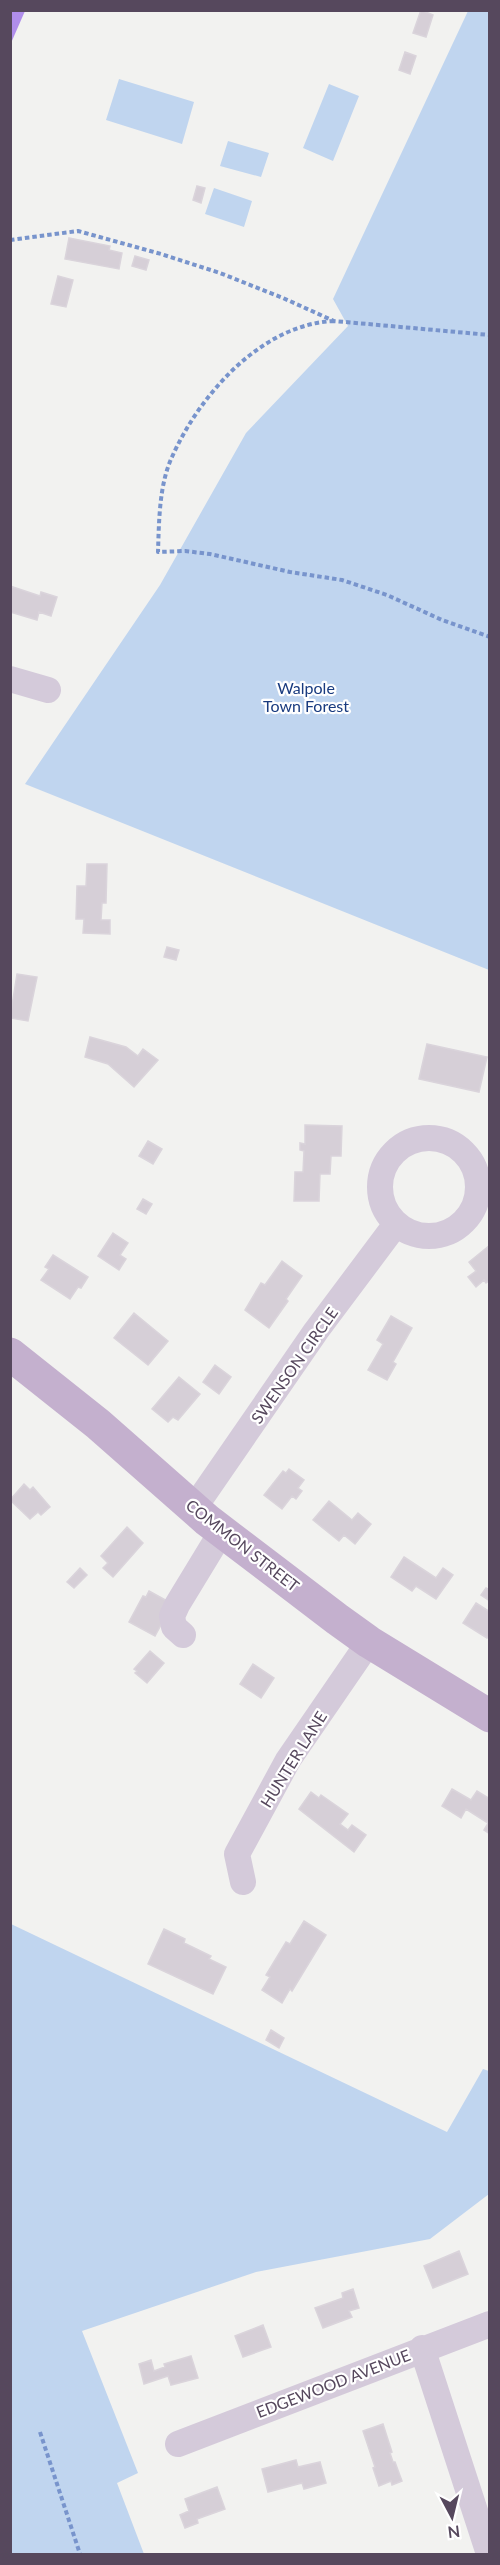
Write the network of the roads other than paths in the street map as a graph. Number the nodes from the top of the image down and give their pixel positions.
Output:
1 (10, 679) edge
2 (48, 690) dead end
3 (396, 1224) dead end
4 (10, 1354) edge
5 (194, 1508) junction
6 (222, 1531) junction
7 (183, 1635) dead end
8 (369, 1642) junction
9 (489, 1716) edge
10 (243, 1882) dead end
11 (489, 2324) edge
12 (422, 2348) junction
13 (178, 2444) dead end
14 (489, 2554) edge

1 - 2 street
3 - 5 street, SWENSON CIRCLE
4 - 5 main road, COMMON STREET
5 - 6 main road, COMMON STREET
6 - 7 street
6 - 8 main road, COMMON STREET
8 - 9 main road, COMMON STREET
8 - 10 street, HUNTER LANE
11 - 12 street, EDGEWOOD AVENUE
12 - 13 street, EDGEWOOD AVENUE
12 - 14 street

